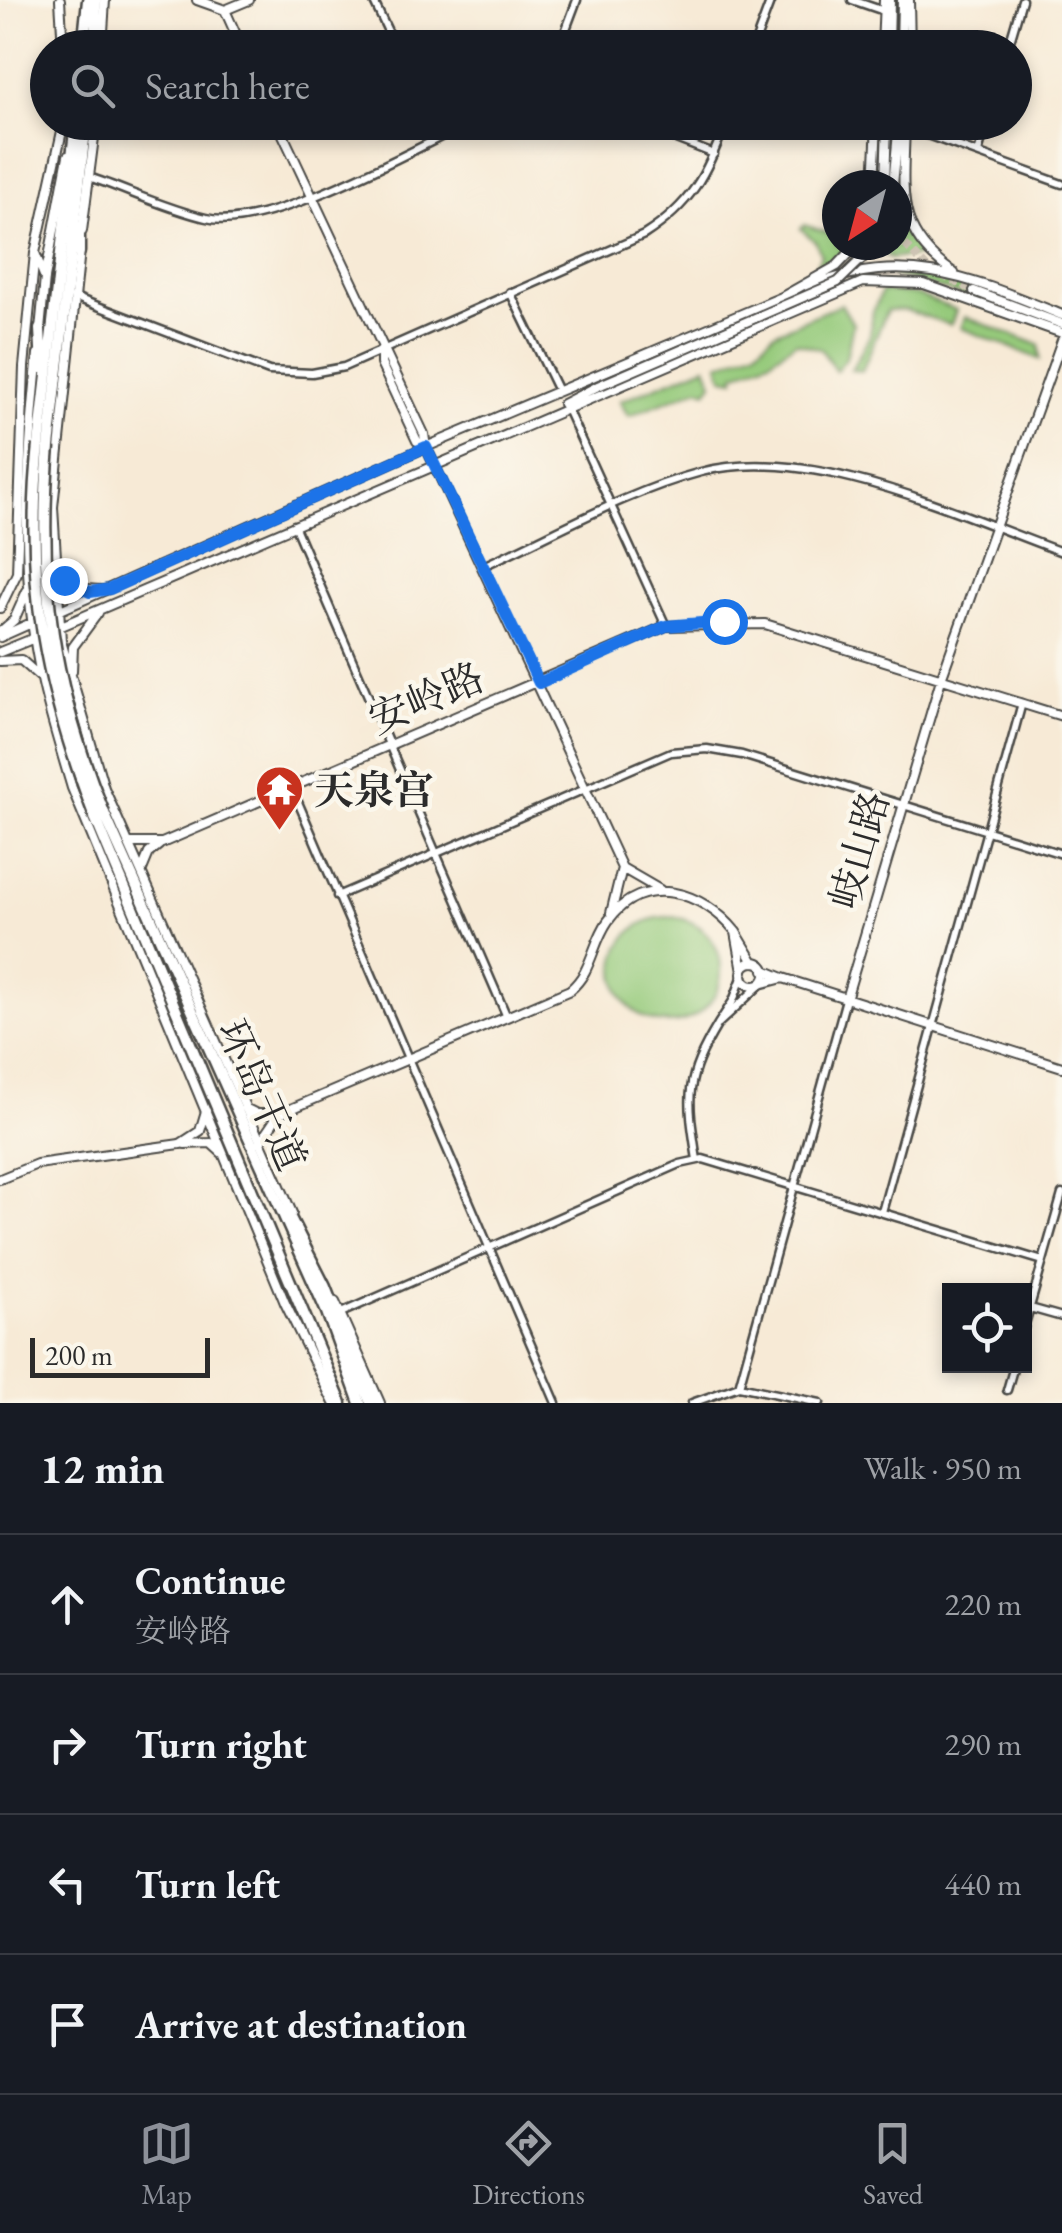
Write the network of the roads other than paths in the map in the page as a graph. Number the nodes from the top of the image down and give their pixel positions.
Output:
1 (60, 0) edge
2 (88, 0) edge
3 (96, 0) edge
4 (104, 0) edge
5 (197, 0) edge
6 (250, 0) edge
7 (373, 0) edge
8 (577, 0) edge
9 (771, 0) edge
10 (852, 0) edge
11 (887, 0) edge
12 (906, 0) edge
13 (1022, 0) edge
14 (225, 10) junction
15 (884, 10) junction
16 (62, 30) edge
17 (85, 30) edge
18 (97, 30) edge
19 (100, 30) edge
20 (234, 30) edge
21 (387, 30) edge
22 (566, 30) edge
23 (760, 30) edge
24 (883, 30) edge
25 (889, 30) edge
26 (903, 30) edge
27 (908, 30) edge
28 (1013, 30) edge
29 (60, 140) edge
30 (72, 140) edge
31 (73, 140) edge
32 (89, 140) edge
33 (284, 140) edge
34 (433, 140) edge
35 (678, 140) edge
36 (719, 140) edge
37 (876, 140) edge
38 (886, 140) edge
39 (900, 140) edge
40 (903, 140) edge
41 (944, 140) edge
42 (982, 140) edge
43 (978, 153) junction
44 (714, 154) junction
45 (875, 170) edge
46 (885, 170) edge
47 (895, 170) edge
48 (84, 175) junction
49 (1062, 184) edge
50 (311, 197) junction
51 (80, 252) joint
52 (35, 253) junction
53 (843, 260) edge
54 (861, 260) edge
55 (958, 275) junction
56 (45, 278) junction
57 (974, 291) tunnel mouth
58 (510, 292) junction
59 (74, 297) junction
60 (782, 297) junction
61 (1060, 312) edge
62 (1062, 324) edge
63 (40, 329) junction
64 (1062, 336) edge
65 (68, 341) junction
66 (381, 350) junction
67 (558, 391) junction
68 (566, 408) junction
69 (515, 428) junction
70 (43, 442) junction
71 (426, 447) junction
72 (434, 464) junction
73 (611, 508) junction
74 (294, 525) junction
75 (992, 526) junction
76 (1062, 552) edge
77 (54, 566) junction
78 (483, 566) junction
79 (30, 582) junction
80 (110, 589) junction
81 (0, 608) edge
82 (100, 610) junction
83 (58, 612) junction
84 (34, 622) junction
85 (666, 626) junction
86 (60, 627) junction
87 (0, 635) edge
88 (36, 638) junction
89 (0, 652) edge
90 (0, 661) edge
91 (942, 676) junction
92 (42, 681) junction
93 (539, 683) junction
94 (73, 690) junction
95 (1022, 703) junction
96 (1062, 716) edge
97 (390, 746) junction
98 (586, 787) junction
99 (292, 788) junction
100 (904, 803) junction
101 (100, 815) junction
102 (987, 830) junction
103 (129, 843) junction
104 (162, 843) junction
105 (436, 853) junction
106 (1062, 854) edge
107 (622, 868) junction
108 (142, 874) junction
109 (660, 890) junction
110 (337, 896) junction
111 (608, 921) junction
112 (736, 932) junction
113 (754, 962) junction
114 (764, 970) junction
115 (742, 973) junction
116 (783, 978) junction
117 (761, 984) junction
118 (846, 998) junction
119 (507, 1017) junction
120 (718, 1024) junction
121 (934, 1024) junction
122 (406, 1060) junction
123 (1062, 1067) edge
124 (206, 1105) junction
125 (244, 1107) junction
126 (279, 1114) junction
127 (260, 1142) junction
128 (180, 1144) junction
129 (226, 1156) junction
130 (696, 1160) junction
131 (265, 1176) junction
132 (0, 1178) edge
133 (792, 1184) junction
134 (1062, 1194) edge
135 (882, 1212) junction
136 (287, 1225) junction
137 (270, 1241) junction
138 (487, 1248) junction
139 (308, 1249) junction
140 (1044, 1261) junction
141 (312, 1278) junction
142 (286, 1280) junction
143 (1032, 1301) edge
144 (1032, 1309) edge
145 (341, 1314) junction
146 (1062, 1317) edge
147 (1012, 1373) edge
148 (739, 1386) junction
149 (1007, 1390) dead end
150 (337, 1403) edge
151 (360, 1403) edge
152 (371, 1403) edge
153 (380, 1403) edge
154 (556, 1403) edge
155 (692, 1403) edge
156 (820, 1403) edge

1 - 16 main road
2 - 17 highway
3 - 18 highway
4 - 19 main road
5 - 14 main road
6 - 14 main road
7 - 21 street
8 - 22 street
9 - 23 street
10 - 15 street
11 - 15 main road
11 - 25 main road
12 - 26 main road
12 - 27 main road
13 - 28 street
14 - 20 main road
15 - 24 main road
29 - 52 main road
30 - 56 main road
31 - 70 highway
32 - 48 highway
33 - 50 main road
34 - 50 street
35 - 44 street
36 - 44 street
37 - 45 main road
38 - 46 main road
39 - 47 main road
40 - 55 main road
41 - 43 street
42 - 43 street
43 - 49 street
44 - 58 street
48 - 50 street
48 - 51 highway
48 - 70 highway
50 - 66 main road
51 - 59 main road
52 - 56 main road
52 - 81 main road
53 - 60 main road
54 - 69 main road, bridge
55 - 60 main road
55 - 61 main road
56 - 63 main road
57 - 62 main road
58 - 66 street
58 - 67 street
59 - 65 main road
59 - 66 street
60 - 67 main road
63 - 70 highway
63 - 79 main road
64 - 68 main road
64 - 75 main road, 岐山路
65 - 70 highway
65 - 77 main road
66 - 71 main road
67 - 71 main road
68 - 69 main road
68 - 73 street
69 - 72 main road
70 - 101 highway, bridge
71 - 72 main road
71 - 80 main road
72 - 74 main road
72 - 78 main road
73 - 75 street
73 - 78 street
73 - 85 street
74 - 82 main road
74 - 97 street
75 - 76 street
75 - 91 main road, 岐山路
77 - 80 main road
77 - 83 main road
78 - 93 main road
79 - 84 main road
79 - 87 main road
80 - 83 main road
82 - 86 main road
82 - 94 main road
83 - 84 main road
83 - 86 main road
84 - 87 main road
84 - 88 main road
85 - 91 main road, 安岭路
85 - 93 main road, 安岭路
86 - 88 main road
86 - 94 main road
88 - 89 main road
88 - 92 main road
90 - 92 main road
91 - 95 main road, 安岭路
91 - 100 main road, 岐山路
92 - 124 main road
93 - 97 main road, 安岭路
93 - 98 main road
94 - 103 main road
95 - 96 main road, 安岭路
95 - 102 street
97 - 99 main road, 安岭路
97 - 105 street
98 - 100 street
98 - 105 street
98 - 107 main road
99 - 104 main road, 安岭路
99 - 110 street
100 - 102 street
100 - 118 main road, 岐山路
101 - 131 highway, 环岛干道
101 - 137 highway, 环岛干道
102 - 106 street
102 - 121 street
103 - 104 main road
103 - 108 main road
104 - 108 main road
105 - 110 street
105 - 119 street
107 - 109 main road
107 - 111 main road
108 - 125 main road
109 - 111 main road
109 - 112 main road
110 - 122 street
111 - 119 main road
112 - 113 main road
112 - 115 main road
113 - 114 main road
113 - 115 main road
114 - 116 main road
114 - 117 main road
115 - 117 main road
115 - 120 street
116 - 117 main road
116 - 118 main road
117 - 120 street
118 - 121 main road
118 - 133 street, 岐山路
119 - 122 main road
120 - 130 street
121 - 123 main road
121 - 135 street
122 - 126 main road
122 - 138 street
124 - 128 main road
124 - 129 main road
125 - 126 main road
125 - 127 main road
126 - 127 main road
127 - 139 main road
128 - 129 main road
128 - 132 main road
129 - 150 main road
130 - 133 street
130 - 138 street
131 - 136 highway, 环岛干道
131 - 139 highway
133 - 135 street
133 - 148 street, 岐山路
134 - 140 street
135 - 140 street
136 - 137 highway
136 - 141 highway, 环岛干道
137 - 142 highway, 环岛干道
138 - 145 street
138 - 154 street
139 - 145 main road
139 - 152 highway
140 - 143 street
141 - 142 highway
141 - 151 highway, 环岛干道
142 - 150 highway, 环岛干道
144 - 146 street
145 - 153 main road
147 - 149 street
148 - 155 street
148 - 156 street

